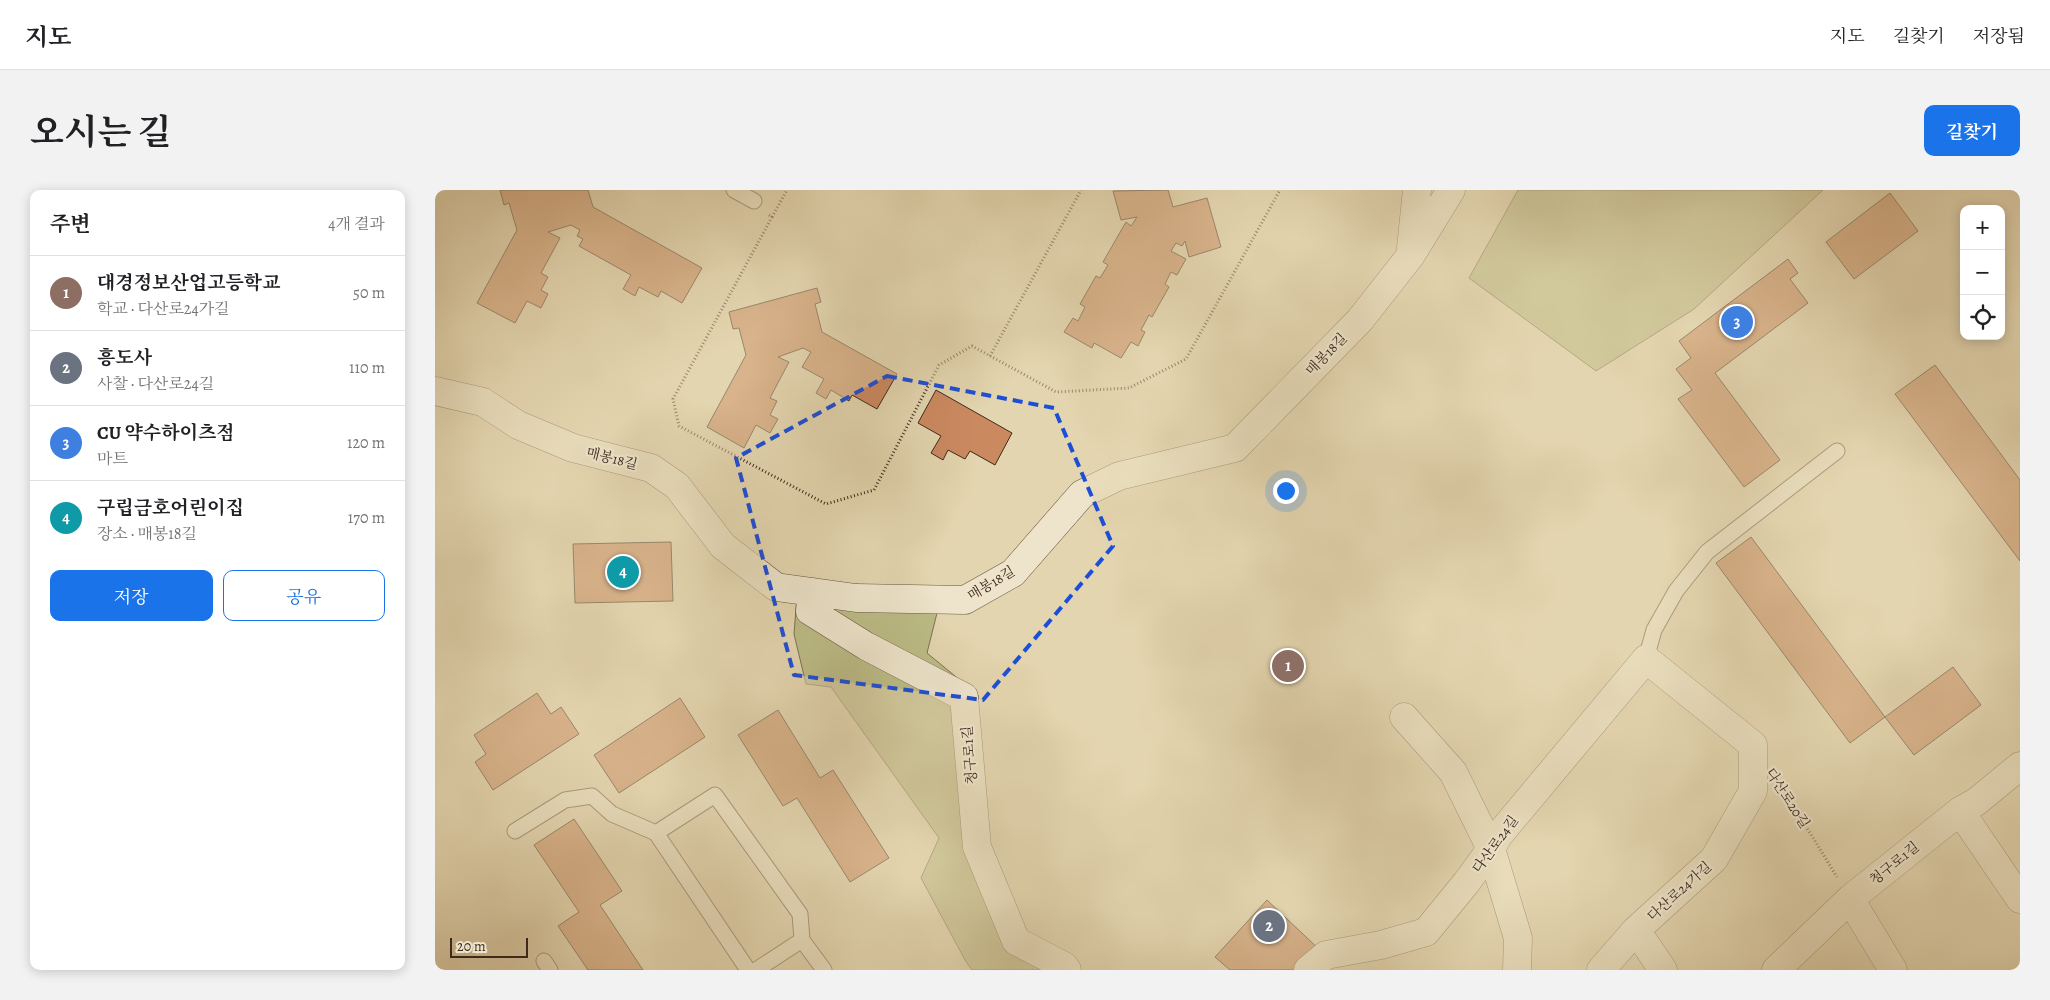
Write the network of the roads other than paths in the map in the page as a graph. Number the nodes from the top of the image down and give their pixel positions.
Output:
1 (734, 190) edge
2 (1417, 190) edge
3 (1451, 190) edge
4 (754, 200) road end
5 (1411, 255) junction
6 (435, 390) edge
7 (1837, 451) dead end
8 (813, 592) junction
9 (1646, 659) junction
10 (1404, 717) dead end
11 (2020, 766) edge
12 (1960, 811) junction
13 (515, 830) dead end
14 (655, 833) junction
15 (1491, 850) junction
16 (1850, 899) junction
17 (2020, 899) edge
18 (1635, 930) junction
19 (802, 940) junction
20 (748, 970) edge
21 (756, 970) edge
22 (824, 970) edge
23 (1067, 970) edge
24 (1308, 970) edge
25 (1517, 970) edge
26 (1601, 970) edge
27 (1663, 970) edge
28 (1777, 970) edge
29 (1893, 970) edge

1 - 4 lane
2 - 5 street
3 - 5 street, 매봉18길
5 - 8 street, 매봉18길
6 - 8 street, 매봉18길
7 - 9 lane
8 - 23 street, 청구로1길
9 - 15 street, 다산로24길
9 - 18 street, 다산로24가길
10 - 15 street
11 - 12 street, 청구로1길
12 - 16 street, 청구로1길
12 - 17 street
13 - 14 lane
14 - 19 lane
14 - 20 lane
15 - 24 street, 다산로24길
15 - 25 street
16 - 28 street, 청구로1길
16 - 29 street
18 - 26 street, 다산로24가길
18 - 27 street
19 - 21 lane
19 - 22 lane

